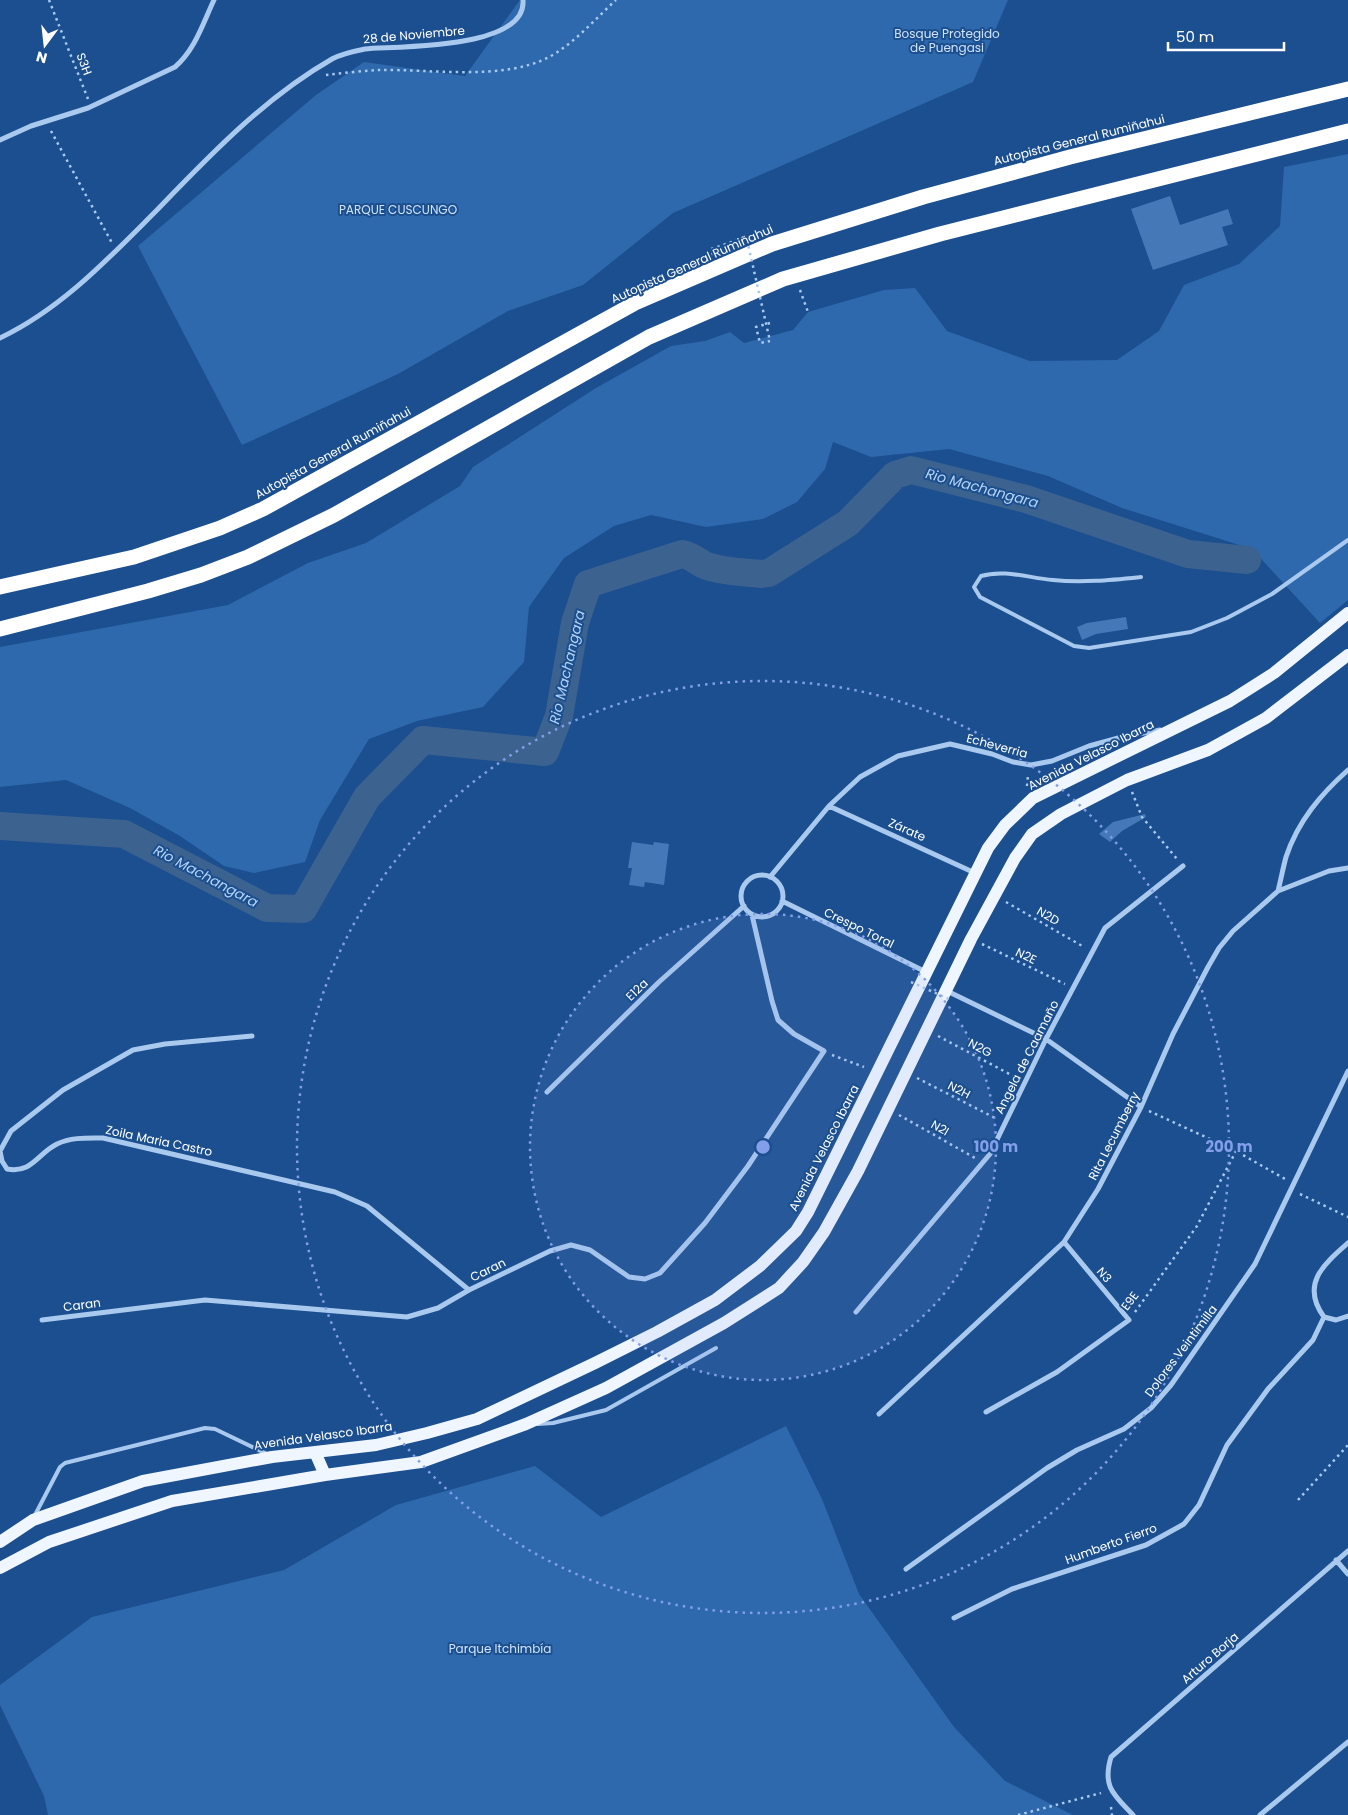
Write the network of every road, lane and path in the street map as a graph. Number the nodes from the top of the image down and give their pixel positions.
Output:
1 (49, 0) edge
2 (214, 0) edge
3 (523, 0) edge
4 (616, 0) edge
5 (318, 78) dead end
6 (1348, 89) edge
7 (91, 107) junction
8 (46, 121) junction
9 (1348, 131) edge
10 (0, 140) edge
11 (747, 240) dead end
12 (116, 250) junction
13 (794, 276) junction
14 (808, 312) dead end
15 (770, 323) dead end
16 (0, 338) edge
17 (1348, 540) edge
18 (1141, 577) dead end
19 (0, 587) edge
20 (1348, 613) edge
21 (0, 629) edge
22 (1348, 655) edge
23 (1175, 728) junction
24 (1348, 770) edge
25 (1028, 776) dead end
26 (1127, 780) junction
27 (1027, 788) dead end
28 (829, 806) junction
29 (1183, 866) joint
30 (1348, 868) edge
31 (975, 874) junction
32 (770, 877) junction
33 (1278, 890) junction
34 (994, 895) junction
35 (782, 901) junction
36 (744, 906) junction
37 (752, 915) junction
38 (971, 939) junction
39 (1093, 952) junction
40 (927, 972) junction
41 (911, 982) dead end
42 (1074, 988) junction
43 (949, 996) junction
44 (927, 1030) junction
45 (252, 1036) dead end
46 (1046, 1039) junction
47 (824, 1051) junction
48 (1348, 1071) edge
49 (878, 1073) junction
50 (906, 1073) junction
51 (1025, 1082) junction
52 (547, 1092) dead end
53 (1141, 1107) junction
54 (889, 1109) junction
55 (1005, 1123) junction
56 (1236, 1151) junction
57 (983, 1162) junction
58 (1295, 1184) junction
59 (1292, 1190) junction
60 (1348, 1217) edge
61 (1064, 1242) junction
62 (1348, 1243) edge
63 (469, 1290) junction
64 (856, 1312) dead end
65 (1348, 1316) edge
66 (1324, 1317) junction
67 (42, 1320) dead end
68 (1129, 1320) junction
69 (716, 1348) dead end
70 (986, 1412) dead end
71 (879, 1414) dead end
72 (526, 1424) junction
73 (1348, 1445) edge
74 (315, 1452) junction
75 (272, 1456) junction
76 (325, 1474) junction
77 (1298, 1500) dead end
78 (33, 1520) junction
79 (0, 1542) edge
80 (1348, 1551) edge
81 (1336, 1560) junction
82 (0, 1568) edge
83 (906, 1569) dead end
84 (1348, 1574) edge
85 (954, 1618) dead end
86 (1348, 1742) edge
87 (1110, 1791) junction
88 (1018, 1815) edge
89 (1133, 1815) edge
90 (1260, 1815) edge

1 - 7 path, S3H
2 - 7 street
3 - 12 street, 28 de Noviembre
4 - 5 path
6 - 19 highway, Autopista General Rumiñahui
7 - 8 street
8 - 10 street
8 - 12 path
9 - 13 highway
11 - 15 path, bridge
12 - 16 street, 28 de Noviembre
13 - 14 path
13 - 21 highway
17 - 18 lane
20 - 23 main road, Avenida Velasco Ibarra
22 - 26 main road
23 - 28 street, Echeverria
23 - 31 main road, Avenida Velasco Ibarra
24 - 33 street
25 - 27 path
26 - 29 path
26 - 34 main road
28 - 31 street, Zárate
28 - 32 street, Echeverria
29 - 39 street, Angela de Caamaño
30 - 33 street, Rita Lecumberry
31 - 40 main road, Avenida Velasco Ibarra
32 - 35 street
32 - 36 street
33 - 53 street, Rita Lecumberry
34 - 38 main road
34 - 39 path, N2D
35 - 37 street
35 - 40 street, Crespo Toral
36 - 37 street
36 - 52 street, E12a
37 - 47 street
38 - 42 path, N2E
38 - 43 main road
39 - 42 street, Angela de Caamaño
40 - 49 main road, Avenida Velasco Ibarra
41 - 43 path, bridge
42 - 46 street, Angela de Caamaño
43 - 44 main road
43 - 46 street
44 - 50 main road
44 - 51 path, N2G
45 - 63 street, Zoila Maria Castro
46 - 51 street, Angela de Caamaño
46 - 53 street
47 - 49 path
47 - 63 street, Caran
48 - 58 street, Dolores Veintimilla
49 - 74 main road, Avenida Velasco Ibarra
50 - 54 main road
50 - 55 path, N2H
51 - 55 street, Angela de Caamaño
53 - 56 path
53 - 61 street, Rita Lecumberry
54 - 57 path, N2I
54 - 72 main road
55 - 57 street, Angela de Caamaño
56 - 58 path
56 - 68 path, E9E
57 - 64 street, Angela de Caamaño
58 - 59 street, Dolores Veintimilla
59 - 60 path
59 - 83 street, Dolores Veintimilla
61 - 68 street, N3
61 - 71 street, Rita Lecumberry
62 - 66 street
63 - 67 street, Caran
65 - 66 street
66 - 85 street, Humberto Fierro
68 - 70 street, E9E
69 - 72 lane
72 - 76 main road
73 - 77 path
74 - 75 main road, Avenida Velasco Ibarra
74 - 76 main road
75 - 78 main road, Avenida Velasco Ibarra
75 - 78 lane
76 - 82 main road
78 - 79 main road, Avenida Velasco Ibarra
80 - 81 street, Arturo Borja
81 - 84 street
81 - 87 street, Arturo Borja
86 - 90 street
87 - 88 path
87 - 89 street

